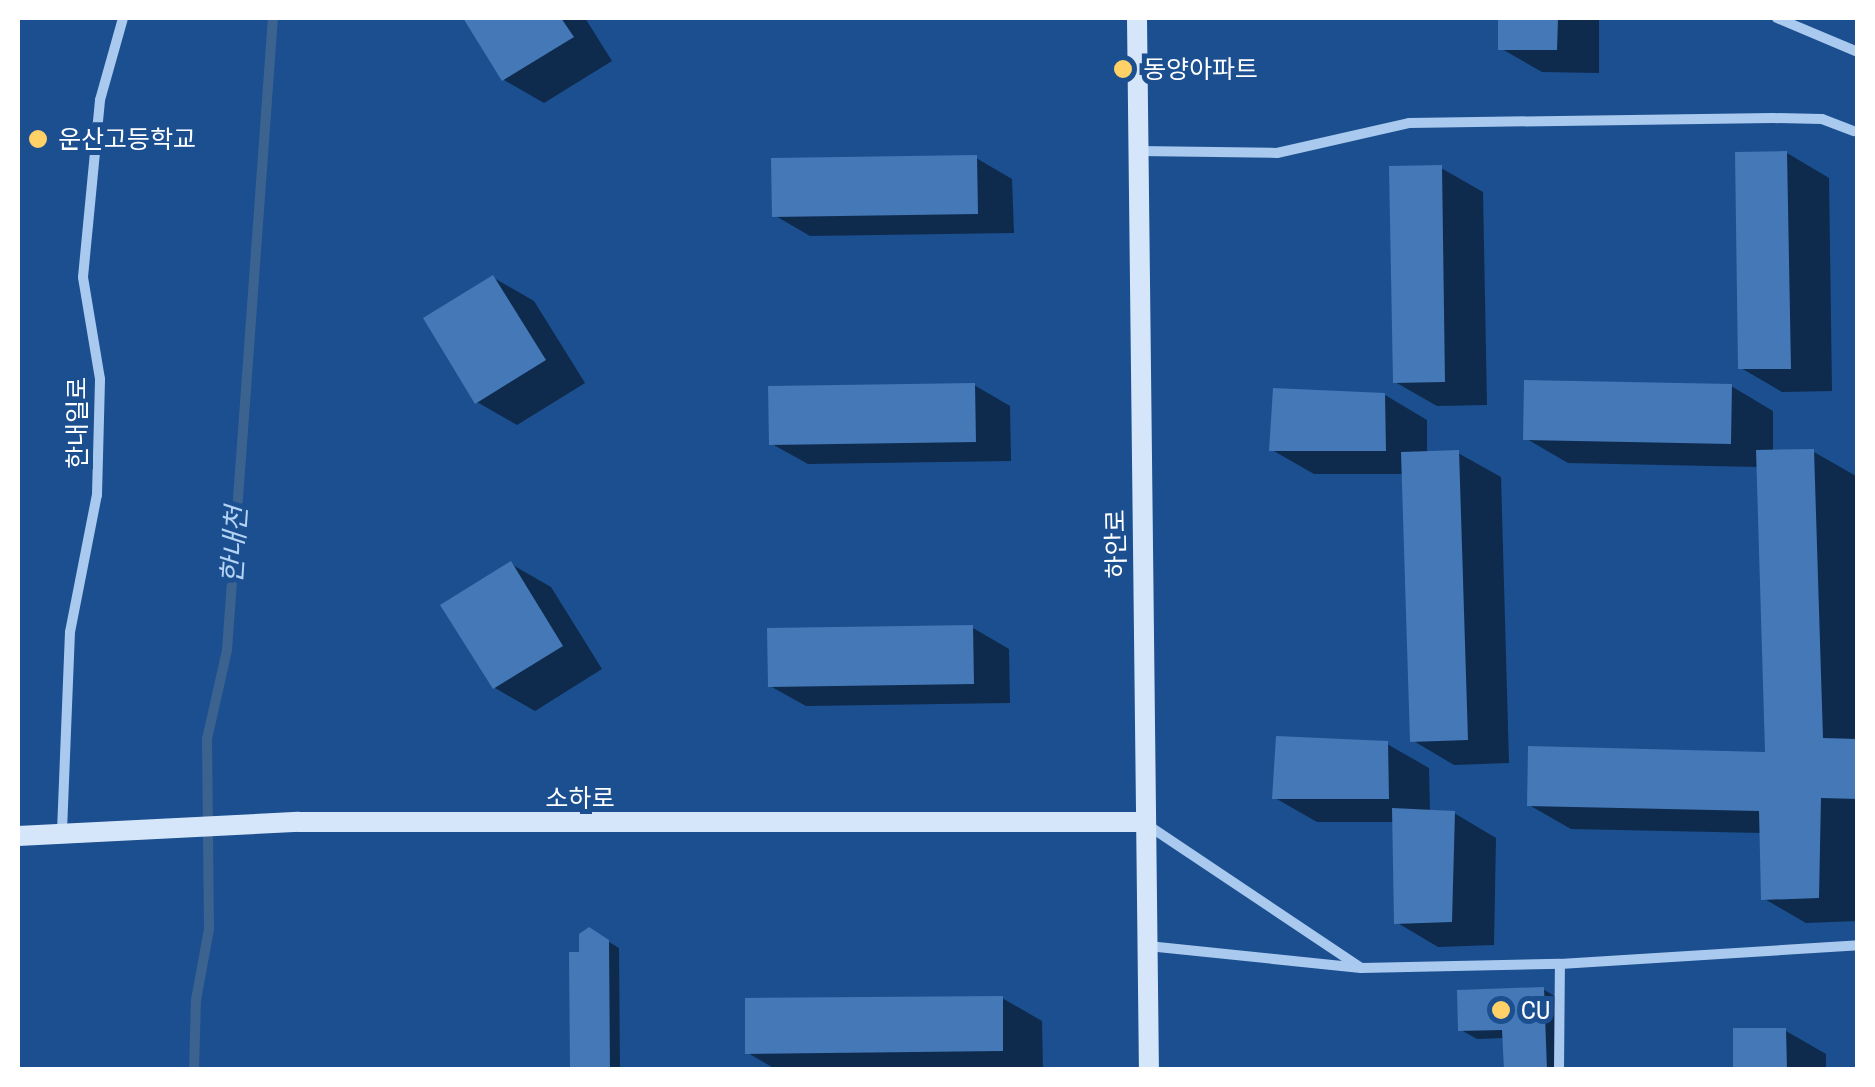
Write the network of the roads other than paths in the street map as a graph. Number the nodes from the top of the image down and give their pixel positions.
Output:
1 (123, 18) edge
2 (1137, 18) edge
3 (1777, 18) edge
4 (1858, 52) edge
5 (1854, 131) dead end
6 (1137, 152) junction
7 (1144, 822) junction
8 (62, 832) junction
9 (18, 836) edge
10 (1858, 944) edge
11 (1146, 946) junction
12 (1560, 964) junction
13 (1361, 968) junction
14 (1149, 1070) edge
15 (1559, 1070) edge

1 - 8 street, 한내일로
2 - 6 street, 하안로
3 - 4 street
5 - 6 street
6 - 7 street, 하안로
7 - 8 street, 소하로
7 - 11 street, 하안로
7 - 13 street
8 - 9 street, 소하로
10 - 12 street
11 - 13 street
11 - 14 street, 하안로
12 - 13 street
12 - 15 street

